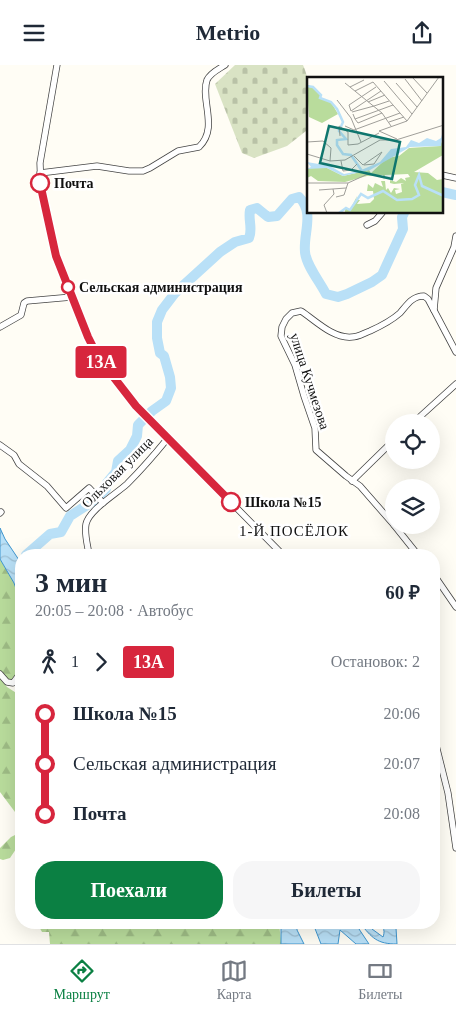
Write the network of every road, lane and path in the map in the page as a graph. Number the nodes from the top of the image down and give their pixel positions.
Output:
1 (57, 65) edge
2 (225, 65) edge
3 (40, 173) junction
4 (381, 214) edge
5 (367, 225) dead end
6 (456, 236) edge
7 (72, 297) junction
8 (434, 310) junction
9 (0, 327) edge
10 (456, 352) edge
11 (456, 383) edge
12 (423, 414) edge
13 (168, 438) junction
14 (0, 445) edge
15 (385, 450) edge
16 (352, 481) junction
17 (102, 502) junction
18 (385, 514) edge
19 (401, 534) edge
20 (88, 549) edge
21 (277, 549) edge
22 (413, 549) edge
23 (440, 584) edge
24 (456, 607) edge
25 (0, 675) edge
26 (15, 681) edge
27 (440, 761) edge
28 (456, 848) edge

1 - 3 street
2 - 3 street
3 - 7 street
4 - 5 street
6 - 8 street
7 - 9 street
7 - 13 street
8 - 10 street, улица Кучмезова
8 - 16 street, улица Кучмезова
11 - 12 street
13 - 17 street, Ольховая улица
13 - 21 street
14 - 17 street
15 - 16 street
16 - 18 street, улица Кучмезова
17 - 20 street, Ольховая улица
19 - 22 street, улица Кучмезова
23 - 24 street
25 - 26 street
27 - 28 street

